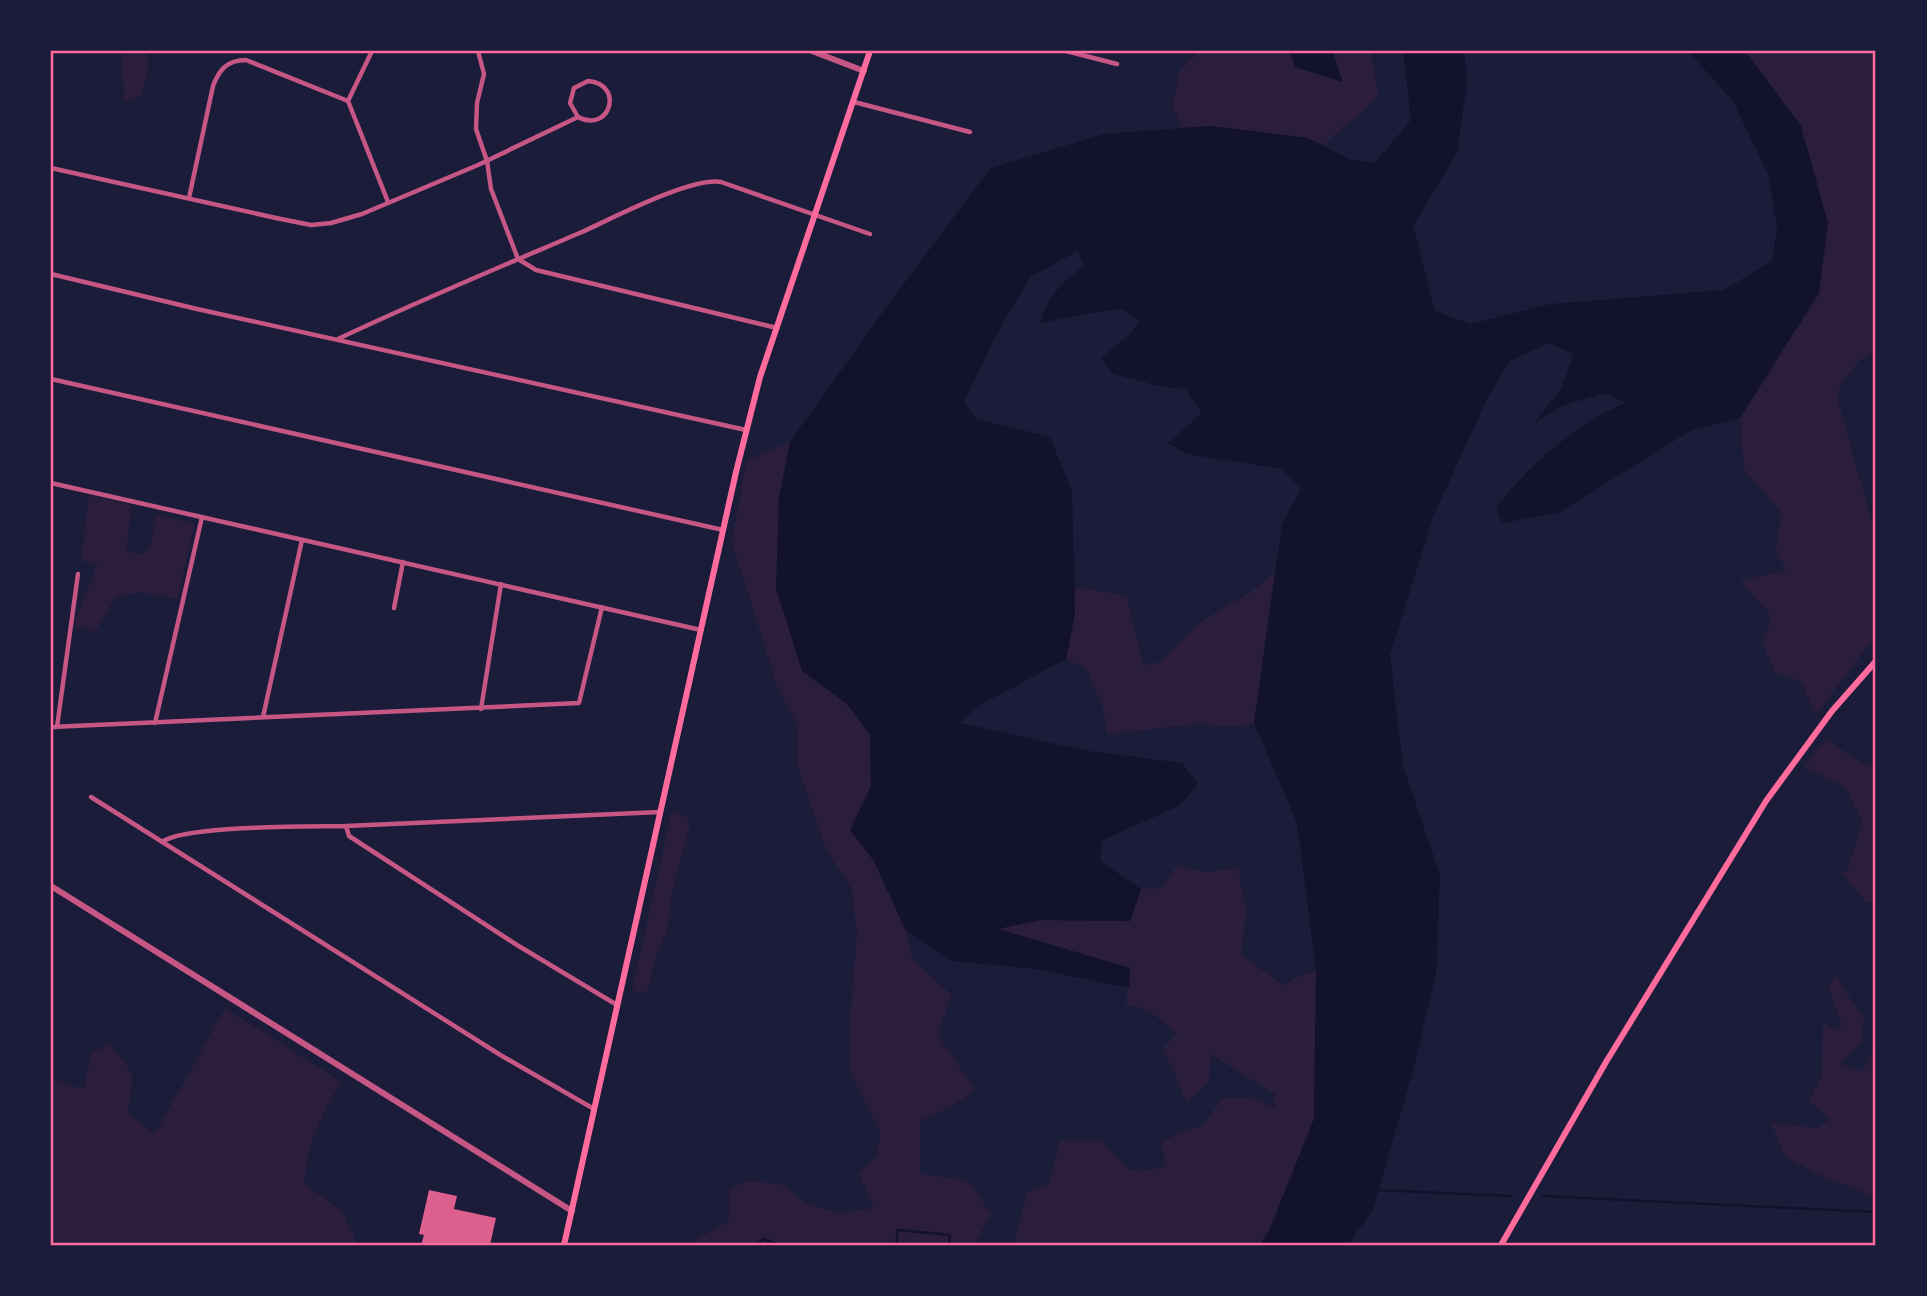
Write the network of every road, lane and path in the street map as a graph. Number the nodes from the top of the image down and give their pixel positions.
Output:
1 (372, 51) edge
2 (478, 51) edge
3 (812, 51) edge
4 (870, 51) edge
5 (1066, 51) edge
6 (1117, 64) dead end
7 (864, 71) junction
8 (348, 101) junction
9 (853, 102) junction
10 (578, 117) junction
11 (970, 132) dead end
12 (487, 161) junction
13 (51, 168) edge
14 (189, 198) junction
15 (388, 202) junction
16 (816, 214) junction
17 (870, 234) dead end
18 (518, 259) junction
19 (51, 274) edge
20 (777, 328) junction
21 (335, 340) junction
22 (51, 379) edge
23 (746, 430) junction
24 (51, 483) edge
25 (202, 517) junction
26 (723, 530) junction
27 (302, 540) junction
28 (403, 562) junction
29 (78, 574) dead end
30 (501, 584) junction
31 (602, 607) junction
32 (394, 608) dead end
33 (701, 629) junction
34 (1876, 661) edge
35 (481, 709) junction
36 (264, 717) junction
37 (155, 723) junction
38 (54, 727) edge
39 (91, 797) dead end
40 (660, 812) junction
41 (346, 826) junction
42 (162, 842) junction
43 (51, 886) edge
44 (617, 1005) junction
45 (594, 1109) junction
46 (572, 1212) junction
47 (565, 1245) edge
48 (1501, 1245) edge

1 - 8 street
2 - 12 street
3 - 7 street
4 - 7 main road
5 - 6 street
7 - 9 main road
8 - 14 street
8 - 15 street
9 - 11 street
9 - 16 main road
10 - 10 street
10 - 12 street
12 - 15 street
12 - 18 street
13 - 14 street
14 - 15 street
16 - 17 street
16 - 18 street
16 - 20 main road
18 - 20 street
18 - 21 street
19 - 21 street
20 - 23 main road
21 - 23 street
22 - 26 street
23 - 26 main road
24 - 25 street
25 - 27 street
25 - 37 street
26 - 33 main road
27 - 28 street
27 - 36 street
28 - 30 street
28 - 32 street
29 - 38 street
30 - 31 street
30 - 35 street
31 - 33 street
31 - 35 street
33 - 40 main road
34 - 48 main road
35 - 36 street
36 - 37 street
37 - 38 street
39 - 42 street
40 - 41 street
40 - 44 main road
41 - 42 street
41 - 44 street
42 - 45 street
43 - 46 street
44 - 45 main road
45 - 46 main road
46 - 47 main road

